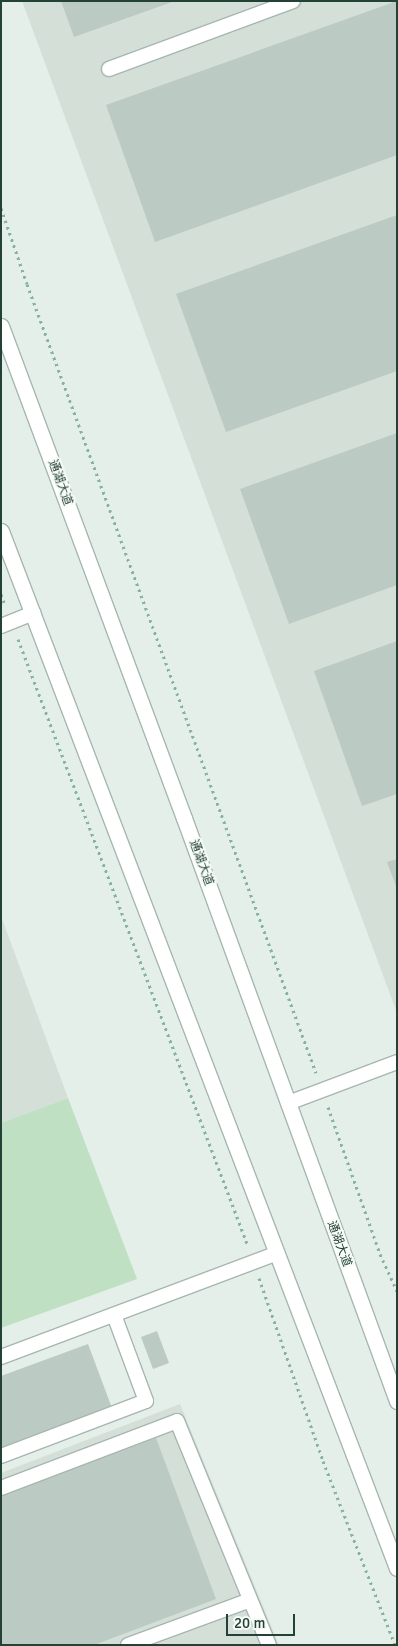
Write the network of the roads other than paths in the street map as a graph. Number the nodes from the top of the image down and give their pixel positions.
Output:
1 (293, 1) edge
2 (108, 69) dead end
3 (1, 326) edge
4 (1, 531) edge
5 (33, 614) junction
6 (6, 624) edge
7 (397, 1062) edge
8 (288, 1103) junction
9 (277, 1253) junction
10 (114, 1315) junction
11 (1, 1357) edge
12 (397, 1401) edge
13 (1, 1456) edge
14 (1, 1488) edge
15 (397, 1568) edge
16 (250, 1600) junction
17 (128, 1645) edge
18 (269, 1645) edge

1 - 2 lane
3 - 8 main road, 通湖大道
4 - 5 main road
5 - 6 lane
5 - 9 main road
7 - 8 lane
8 - 12 main road, 通湖大道
9 - 10 lane
9 - 15 main road
10 - 11 lane
10 - 13 lane
14 - 16 lane
16 - 17 lane
16 - 18 lane

